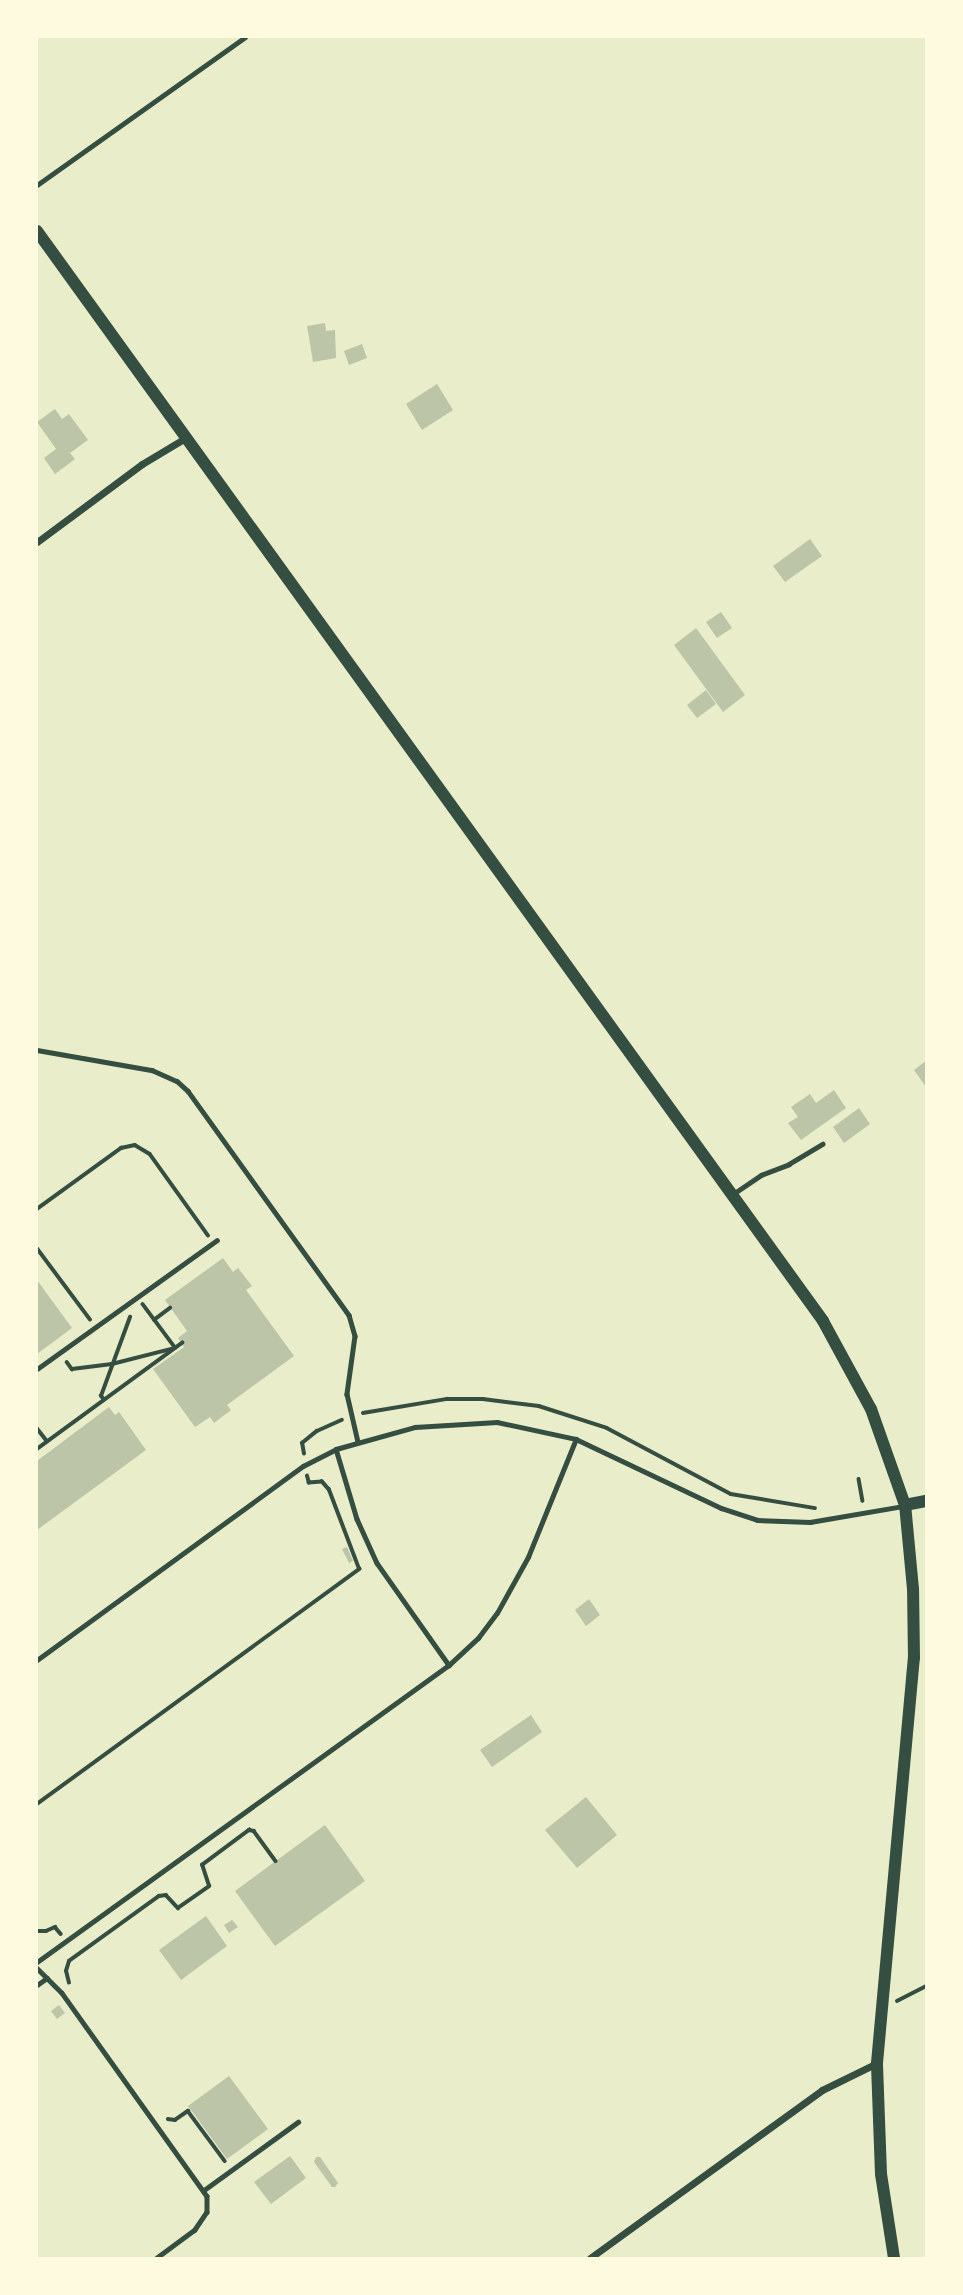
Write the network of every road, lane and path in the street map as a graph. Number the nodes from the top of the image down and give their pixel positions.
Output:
1 (245, 37) edge
2 (37, 185) edge
3 (37, 231) edge
4 (187, 437) junction
5 (37, 541) edge
6 (37, 1050) edge
7 (822, 1144) dead end
8 (732, 1194) junction
9 (37, 1209) edge
10 (215, 1241) joint
11 (37, 1248) edge
12 (137, 1297) junction
13 (170, 1308) dead end
14 (154, 1320) junction
15 (96, 1327) junction
16 (182, 1343) dead end
17 (175, 1348) junction
18 (60, 1353) junction
19 (112, 1364) junction
20 (37, 1369) edge
21 (104, 1400) junction
22 (351, 1417) junction
23 (37, 1428) edge
24 (576, 1438) junction
25 (47, 1441) junction
26 (358, 1442) junction
27 (37, 1449) edge
28 (336, 1449) junction
29 (306, 1465) junction
30 (859, 1479) dead end
31 (926, 1501) edge
32 (856, 1504) dead end
33 (905, 1505) junction
34 (823, 1508) dead end
35 (37, 1660) edge
36 (449, 1665) junction
37 (37, 1804) edge
38 (276, 1861) dead end
39 (37, 1962) edge
40 (37, 1968) edge
41 (47, 1978) junction
42 (37, 1985) edge
43 (70, 1985) dead end
44 (926, 1986) edge
45 (880, 2007) junction
46 (877, 2063) junction
47 (167, 2118) dead end
48 (298, 2122) dead end
49 (225, 2161) dead end
50 (204, 2190) junction
51 (157, 2258) edge
52 (590, 2258) edge
53 (894, 2258) edge

1 - 2 lane
3 - 4 main road
4 - 5 street
4 - 8 main road
6 - 22 lane
7 - 8 lane
8 - 33 main road
9 - 10 path
10 - 12 lane
11 - 15 path
12 - 14 path
12 - 15 lane
12 - 19 path
13 - 14 path
14 - 17 path
15 - 18 lane
16 - 17 path
17 - 19 path
17 - 21 path
18 - 19 path
18 - 20 lane
19 - 21 path
21 - 25 path
22 - 26 lane
22 - 29 path
22 - 34 path
23 - 25 path
24 - 26 lane
24 - 33 lane
24 - 36 lane
25 - 27 path
26 - 28 lane
28 - 29 lane
28 - 36 lane
29 - 35 lane
29 - 37 path
30 - 32 path
31 - 33 main road
33 - 45 main road
36 - 39 lane
38 - 43 path
40 - 41 lane
41 - 42 lane
41 - 50 lane
44 - 45 path
45 - 46 main road
46 - 52 street
46 - 53 main road
47 - 49 path
48 - 50 lane
50 - 51 lane

